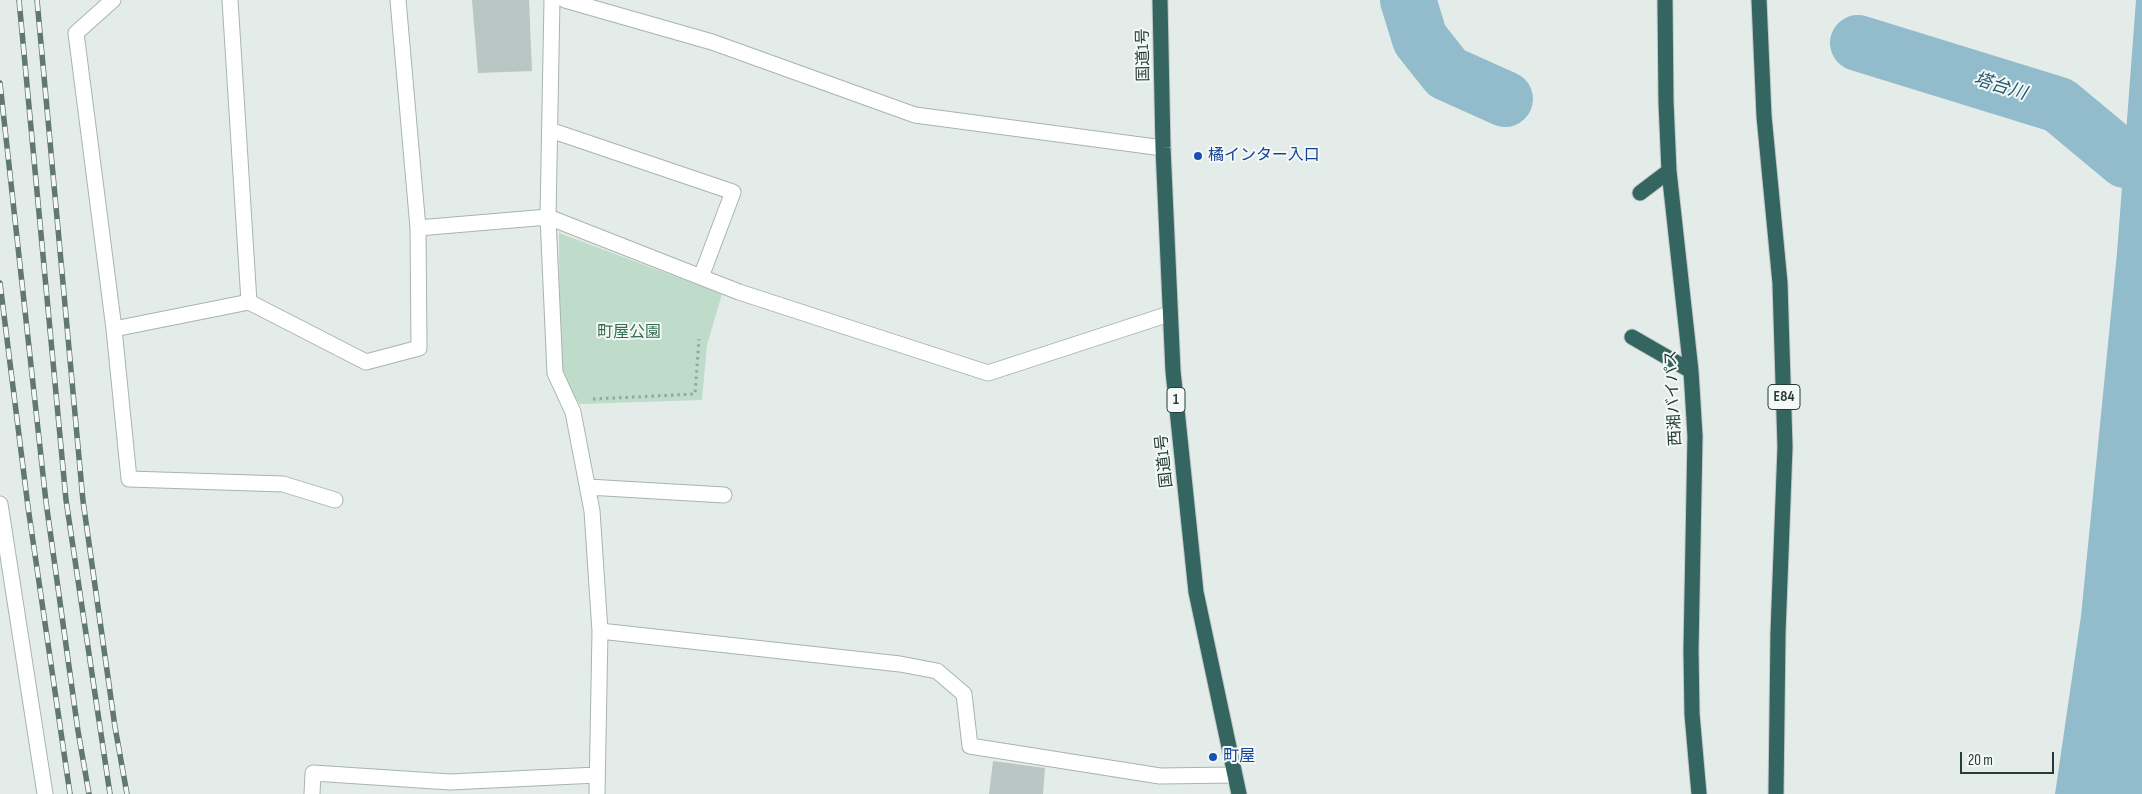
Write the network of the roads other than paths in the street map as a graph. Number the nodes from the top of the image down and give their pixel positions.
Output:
1 (113, 0) edge
2 (230, 0) edge
3 (398, 0) edge
4 (552, 0) edge
5 (565, 0) edge
6 (1160, 0) edge
7 (1759, 0) edge
8 (1664, 2) edge
9 (550, 130) junction
10 (1163, 148) junction
11 (1670, 171) junction
12 (1640, 193) dead end
13 (548, 217) junction
14 (418, 228) junction
15 (701, 276) junction
16 (249, 302) junction
17 (1169, 314) junction
18 (114, 329) junction
19 (1632, 338) dead end
20 (1691, 371) junction
21 (588, 488) junction
22 (724, 495) dead end
23 (336, 500) dead end
24 (0, 504) edge
25 (600, 631) junction
26 (597, 775) junction
27 (1235, 775) junction
28 (45, 794) edge
29 (312, 794) edge
30 (597, 794) edge
31 (1239, 794) edge
32 (1700, 794) edge
33 (1776, 794) edge

1 - 18 street
2 - 16 street
3 - 14 street
4 - 9 street
5 - 10 street
6 - 10 highway, 国道1号 / 1
7 - 33 highway, E84
8 - 11 highway, 西湘バイパス
9 - 13 street
9 - 15 street
10 - 17 highway, 国道1号 / 1
11 - 12 highway
11 - 20 highway, 西湘バイパス
13 - 14 street
13 - 15 street
13 - 21 street
14 - 16 street
15 - 17 street
16 - 18 street
17 - 27 highway, 国道1号 / 1
18 - 23 street
19 - 20 highway
20 - 32 highway, 西湘バイパス
21 - 22 street
21 - 25 street
24 - 28 street
25 - 26 street
25 - 27 street
26 - 29 street
26 - 30 street
27 - 31 highway, 国道1号 / 1

